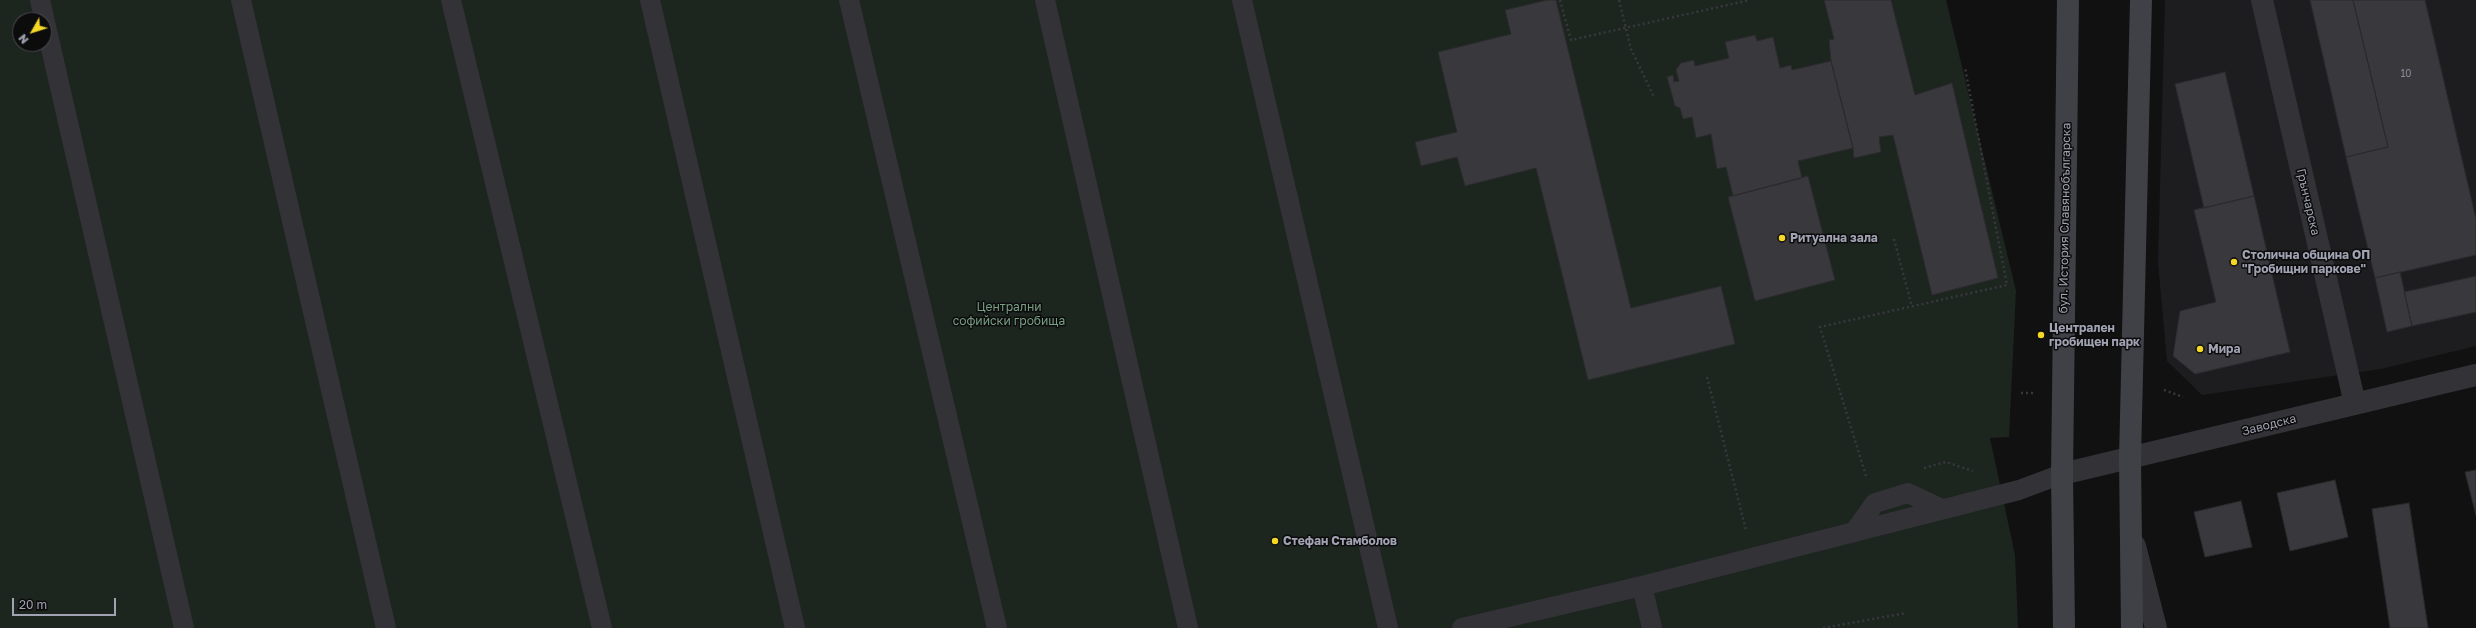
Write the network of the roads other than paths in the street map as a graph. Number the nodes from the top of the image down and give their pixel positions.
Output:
1 (40, 0) edge
2 (241, 0) edge
3 (451, 0) edge
4 (650, 0) edge
5 (849, 0) edge
6 (1045, 0) edge
7 (1242, 0) edge
8 (2068, 0) edge
9 (2141, 0) edge
10 (2262, 0) edge
11 (2476, 375) edge
12 (2355, 404) junction
13 (2130, 458) junction
14 (2062, 474) junction
15 (1942, 509) junction
16 (1855, 531) junction
17 (2131, 534) junction
18 (1642, 586) junction
19 (1183, 627) edge
20 (184, 628) edge
21 (386, 628) edge
22 (602, 628) edge
23 (794, 628) edge
24 (997, 628) edge
25 (1388, 628) edge
26 (1462, 628) edge
27 (1652, 628) edge
28 (2064, 628) edge
29 (2132, 628) edge
30 (2156, 628) edge

1 - 20 lane
2 - 21 lane
3 - 22 lane
4 - 23 lane
5 - 24 lane
6 - 19 lane
7 - 25 lane
8 - 14 main road, бул. История Славянобългарска
9 - 13 main road
10 - 12 street, Грънчарска
11 - 12 street, Заводска
12 - 13 street, Заводска
13 - 14 street, Заводска
13 - 17 main road
14 - 15 lane
14 - 28 main road, бул. История Славянобългарска
15 - 16 lane
15 - 16 lane
16 - 18 lane
17 - 29 main road
17 - 30 street
18 - 26 lane
18 - 27 lane

